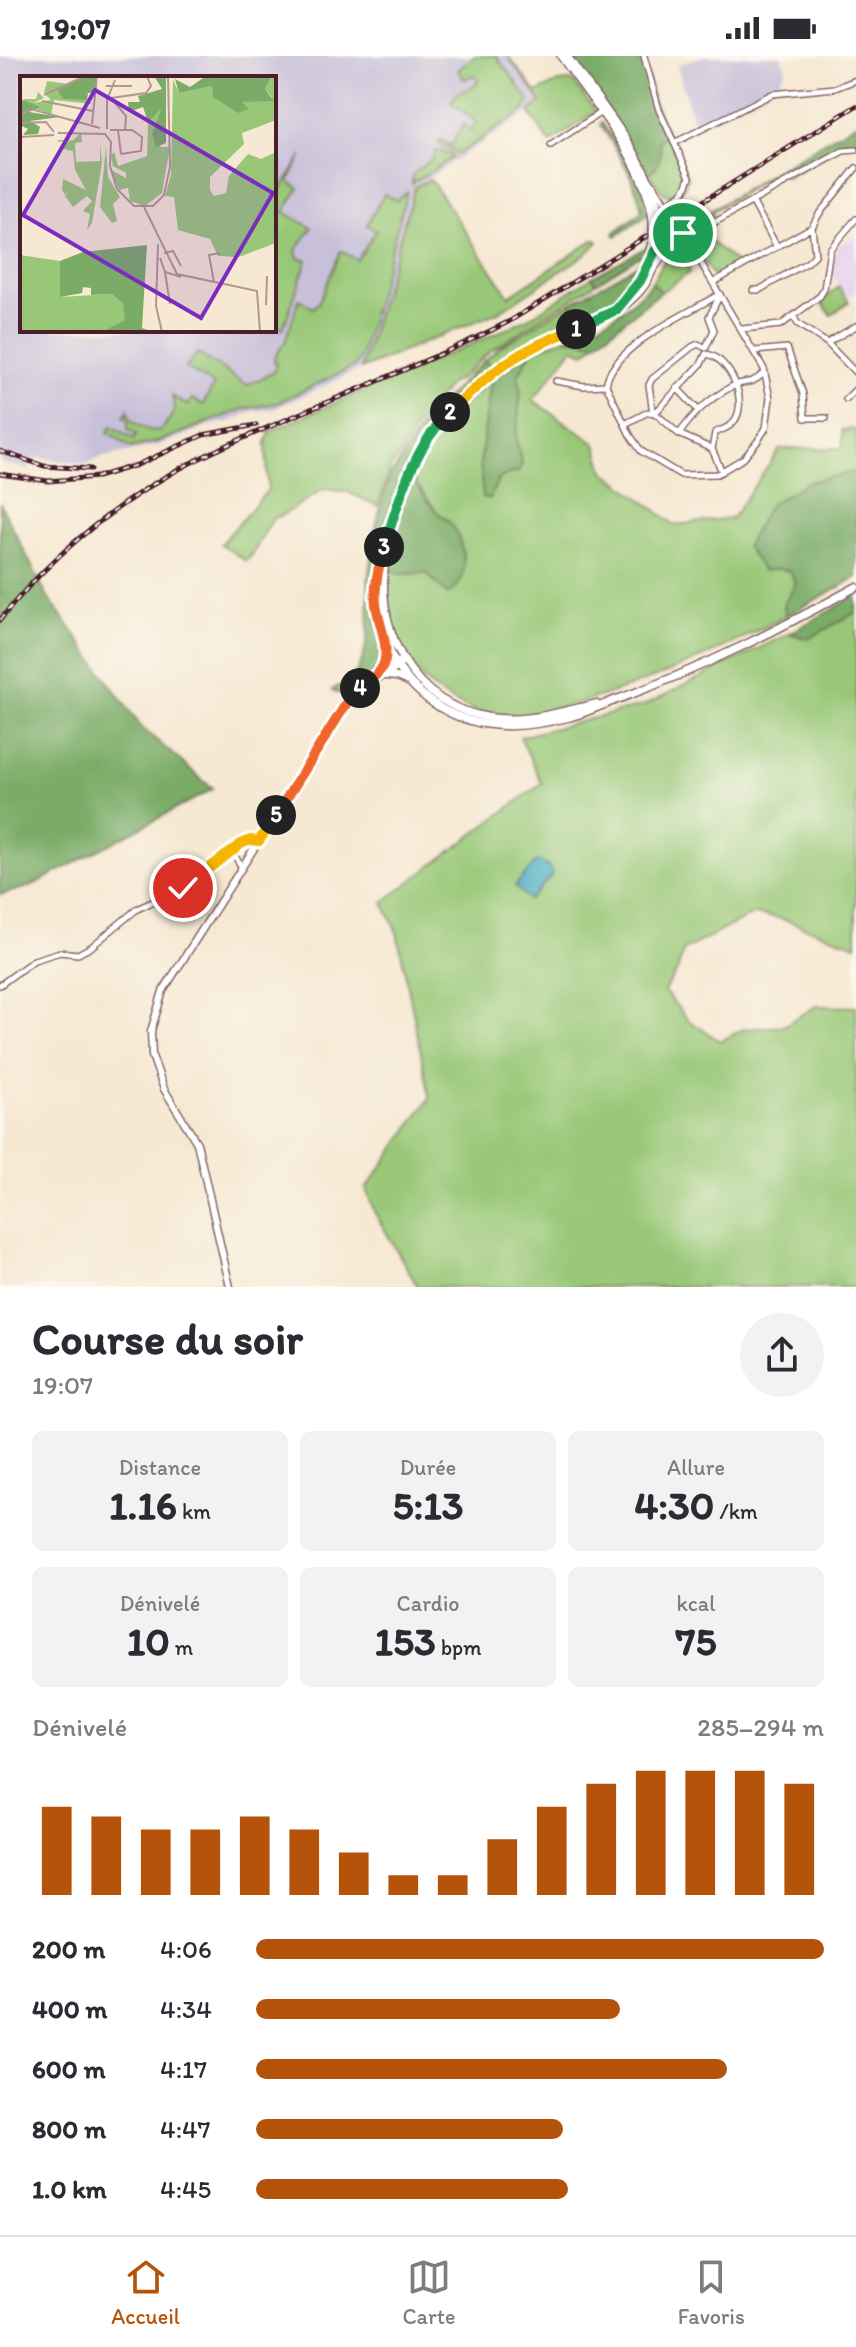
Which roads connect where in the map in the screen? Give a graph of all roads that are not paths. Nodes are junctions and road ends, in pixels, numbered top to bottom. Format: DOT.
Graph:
graph roads {
  1 [pos="561,56"];
  2 [pos="567,56"];
  3 [pos="644,56"];
  4 [pos="856,80"];
  5 [pos="600,113"];
  6 [pos="674,143"];
  7 [pos="551,145"];
  8 [pos="856,150"];
  9 [pos="856,168"];
  10 [pos="648,178"];
  11 [pos="663,197"];
  12 [pos="677,198"];
  13 [pos="752,201"];
  14 [pos="668,208"];
  15 [pos="657,218"];
  16 [pos="856,219"];
  17 [pos="812,227"];
  18 [pos="695,235"];
  19 [pos="683,238"];
  20 [pos="656,241"];
  21 [pos="777,247"];
  22 [pos="681,249"];
  23 [pos="669,250"];
  24 [pos="695,253"];
  25 [pos="815,255"];
  26 [pos="827,260"];
  27 [pos="650,276"];
  28 [pos="714,282"];
  29 [pos="753,290"];
  30 [pos="720,294"];
  31 [pos="616,310"];
  32 [pos="793,316"];
  33 [pos="856,326"];
  34 [pos="742,329"];
  35 [pos="827,343"];
  36 [pos="706,351"];
  37 [pos="755,351"];
  38 [pos="765,372"];
  39 [pos="856,373"];
  40 [pos="556,381"];
  41 [pos="735,384"];
  42 [pos="606,385"];
  43 [pos="677,388"];
  44 [pos="856,389"];
  45 [pos="846,399"];
  46 [pos="697,409"];
  47 [pos="654,413"];
  48 [pos="826,418"];
  49 [pos="625,424"];
  50 [pos="679,434"];
  51 [pos="712,449"];
  52 [pos="722,472"];
  53 [pos="389,533"];
  54 [pos="856,587"];
  55 [pos="384,639"];
  56 [pos="398,663"];
  57 [pos="382,673"];
  58 [pos="413,685"];
  59 [pos="617,699"];
  60 [pos="259,841"];
  61 [pos="228,853"];
  62 [pos="242,867"];
  63 [pos="0,985"];
  64 [pos="230,1287"];
  1 -- 5 [label="main road"];
  2 -- 10 [label="main road"];
  3 -- 6 [label="street"];
  4 -- 6 [label="street"];
  5 -- 7 [label="street"];
  5 -- 15 [label="main road"];
  6 -- 12 [label="street"];
  8 -- 13 [label="street"];
  9 -- 17 [label="street"];
  10 -- 11 [label="street"];
  10 -- 15 [label="main road"];
  11 -- 12 [label="street"];
  11 -- 14 [label="street"];
  12 -- 14 [label="street"];
  13 -- 18 [label="street"];
  13 -- 21 [label="street"];
  14 -- 19 [label="street, bridge"];
  15 -- 20 [label="main road, bridge"];
  16 -- 26 [label="street"];
  17 -- 21 [label="street"];
  17 -- 25 [label="street"];
  18 -- 19 [label="street"];
  18 -- 24 [label="street"];
  19 -- 20 [label="street"];
  19 -- 22 [label="street"];
  20 -- 23 [label="street"];
  20 -- 27 [label="main road"];
  20 -- 31 [label="main road"];
  21 -- 28 [label="street"];
  22 -- 23 [label="street"];
  22 -- 24 [label="street"];
  23 -- 27 [label="street"];
  24 -- 28 [label="street"];
  25 -- 26 [label="street"];
  25 -- 29 [label="street"];
  26 -- 32 [label="street"];
  27 -- 31 [label="main road"];
  28 -- 30 [label="street"];
  30 -- 34 [label="street"];
  30 -- 36 [label="street"];
  30 -- 42 [label="street"];
  31 -- 53 [label="main road"];
  32 -- 34 [label="street"];
  32 -- 35 [label="street"];
  33 -- 35 [label="street"];
  34 -- 37 [label="street"];
  35 -- 39 [label="street"];
  36 -- 41 [label="street"];
  36 -- 43 [label="street"];
  36 -- 47 [label="street"];
  37 -- 38 [label="street"];
  37 -- 48 [label="street"];
  38 -- 41 [label="street"];
  38 -- 52 [label="street"];
  40 -- 42 [label="street"];
  41 -- 46 [label="street"];
  41 -- 51 [label="street"];
  42 -- 49 [label="street"];
  43 -- 46 [label="street"];
  43 -- 47 [label="street"];
  44 -- 45 [label="street"];
  46 -- 50 [label="street"];
  47 -- 49 [label="street"];
  47 -- 50 [label="street"];
  49 -- 52 [label="street"];
  50 -- 51 [label="street"];
  51 -- 52 [label="street"];
  53 -- 55 [label="main road"];
  53 -- 56 [label="main road"];
  54 -- 59 [label="main road"];
  55 -- 56 [label="main road"];
  55 -- 57 [label="street"];
  56 -- 57 [label="street"];
  56 -- 58 [label="main road"];
  56 -- 59 [label="main road"];
  57 -- 58 [label="street"];
  57 -- 60 [label="street"];
  58 -- 59 [label="main road"];
  60 -- 61 [label="street"];
  60 -- 62 [label="street"];
  61 -- 62 [label="street"];
  61 -- 63 [label="street"];
  62 -- 64 [label="street"];
}
